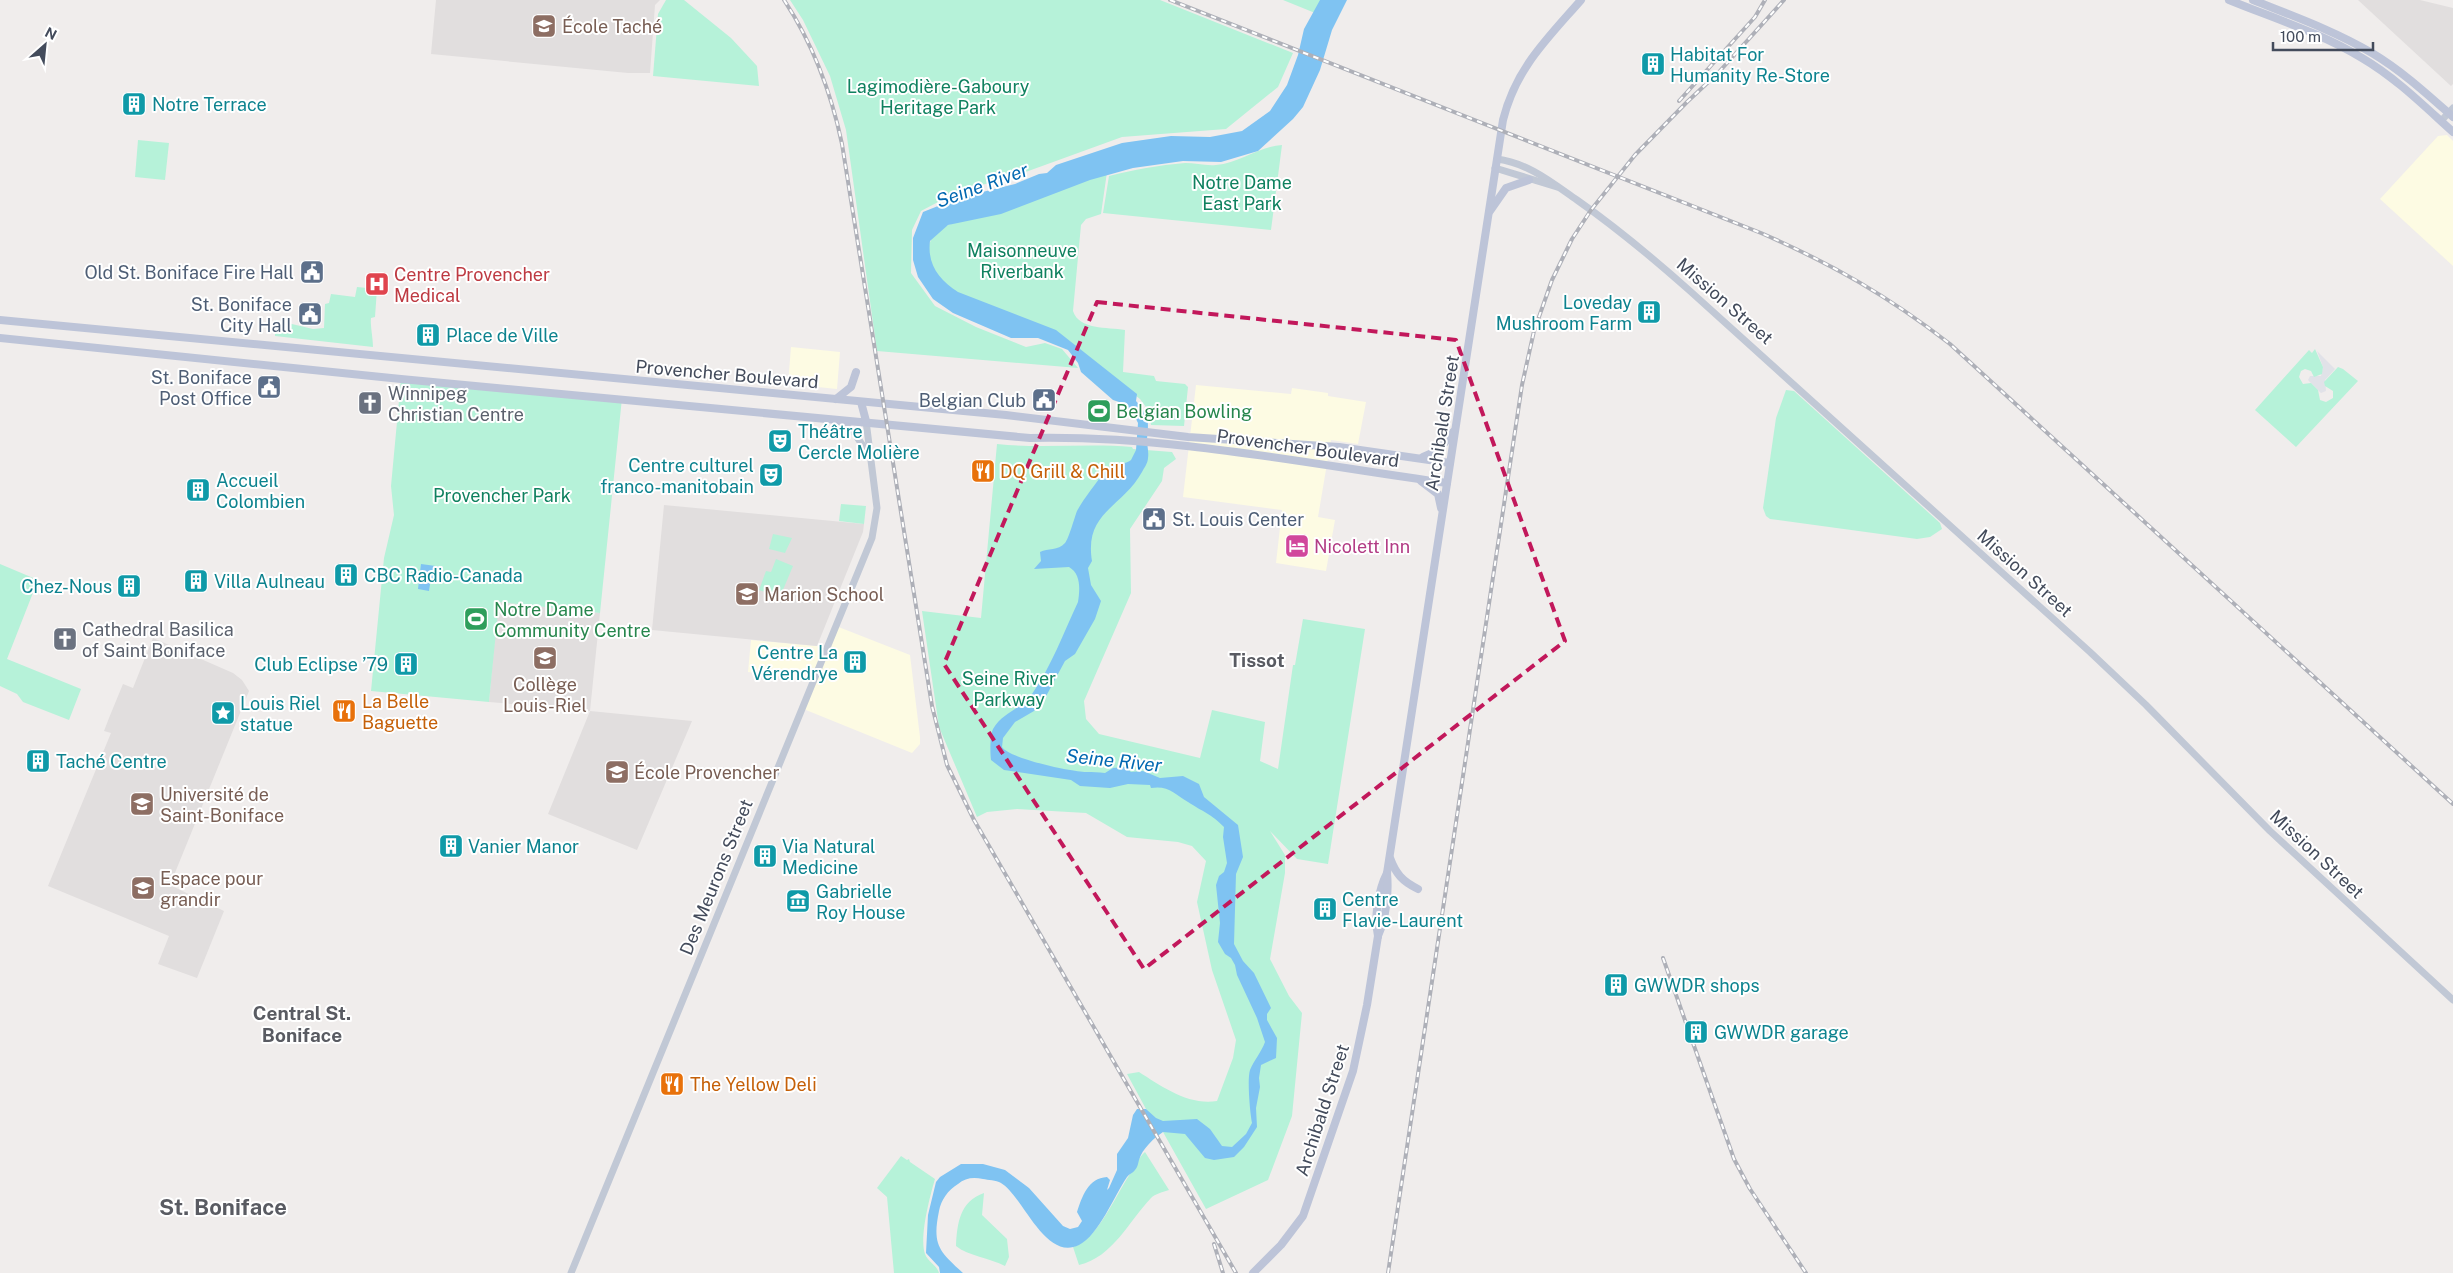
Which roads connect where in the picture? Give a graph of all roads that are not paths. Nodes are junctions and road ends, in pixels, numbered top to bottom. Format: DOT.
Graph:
graph roads {
  1 [pos="1581,0"];
  2 [pos="2229,0"];
  3 [pos="2253,0"];
  4 [pos="2451,113"];
  5 [pos="2441,121"];
  6 [pos="2453,132"];
  7 [pos="1496,158"];
  8 [pos="1495,168"];
  9 [pos="1529,180"];
  10 [pos="1559,188"];
  11 [pos="1488,214"];
  12 [pos="0,320"];
  13 [pos="0,338"];
  14 [pos="856,372"];
  15 [pos="835,399"];
  16 [pos="861,402"];
  17 [pos="833,418"];
  18 [pos="866,421"];
  19 [pos="1457,424"];
  20 [pos="1075,425"];
  21 [pos="1115,434"];
  22 [pos="1075,437"];
  23 [pos="1170,440"];
  24 [pos="1419,458"];
  25 [pos="872,460"];
  26 [pos="1450,463"];
  27 [pos="1414,478"];
  28 [pos="1447,483"];
  29 [pos="1443,516"];
  30 [pos="1390,856"];
  31 [pos="1418,889"];
  32 [pos="2453,1000"];
  33 [pos="571,1273"];
  34 [pos="1253,1273"];
  1 -- 7 [label="main road, Archibald Street"];
  2 -- 5 [label="main road"];
  3 -- 4 [label="main road"];
  4 -- 5 [label="street"];
  5 -- 6 [label="main road"];
  7 -- 8 [label="main road, Archibald Street"];
  7 -- 10 [label="street, Mission Street"];
  8 -- 9 [label="street, Mission Street"];
  8 -- 11 [label="main road, Archibald Street"];
  9 -- 10 [label="street, Mission Street"];
  9 -- 11 [label="main road"];
  10 -- 32 [label="street, Mission Street"];
  11 -- 19 [label="main road, Archibald Street"];
  12 -- 15 [label="main road, Provencher Boulevard"];
  13 -- 17 [label="main road, Provencher Boulevard"];
  14 -- 15 [label="main road"];
  15 -- 16 [label="main road, Provencher Boulevard"];
  16 -- 18 [label="main road, Des Meurons Street"];
  16 -- 20 [label="main road, Provencher Boulevard"];
  17 -- 18 [label="main road, Provencher Boulevard"];
  17 -- 25 [label="street"];
  18 -- 22 [label="main road, Provencher Boulevard"];
  18 -- 25 [label="street, Des Meurons Street"];
  19 -- 24 [label="main road"];
  19 -- 26 [label="main road, Archibald Street"];
  20 -- 21 [label="main road, Provencher Boulevard"];
  20 -- 22 [label="main road"];
  21 -- 22 [label="main road, Provencher Boulevard"];
  21 -- 23 [label="main road, Provencher Boulevard"];
  23 -- 24 [label="main road, Provencher Boulevard"];
  23 -- 27 [label="main road, Provencher Boulevard"];
  24 -- 26 [label="main road, Provencher Boulevard"];
  25 -- 33 [label="street, Des Meurons Street"];
  26 -- 28 [label="main road, Archibald Street"];
  27 -- 28 [label="main road, Provencher Boulevard"];
  27 -- 29 [label="main road"];
  28 -- 29 [label="main road, Archibald Street"];
  29 -- 30 [label="main road, Archibald Street"];
  30 -- 31 [label="main road"];
  30 -- 34 [label="main road, Archibald Street"];
}
